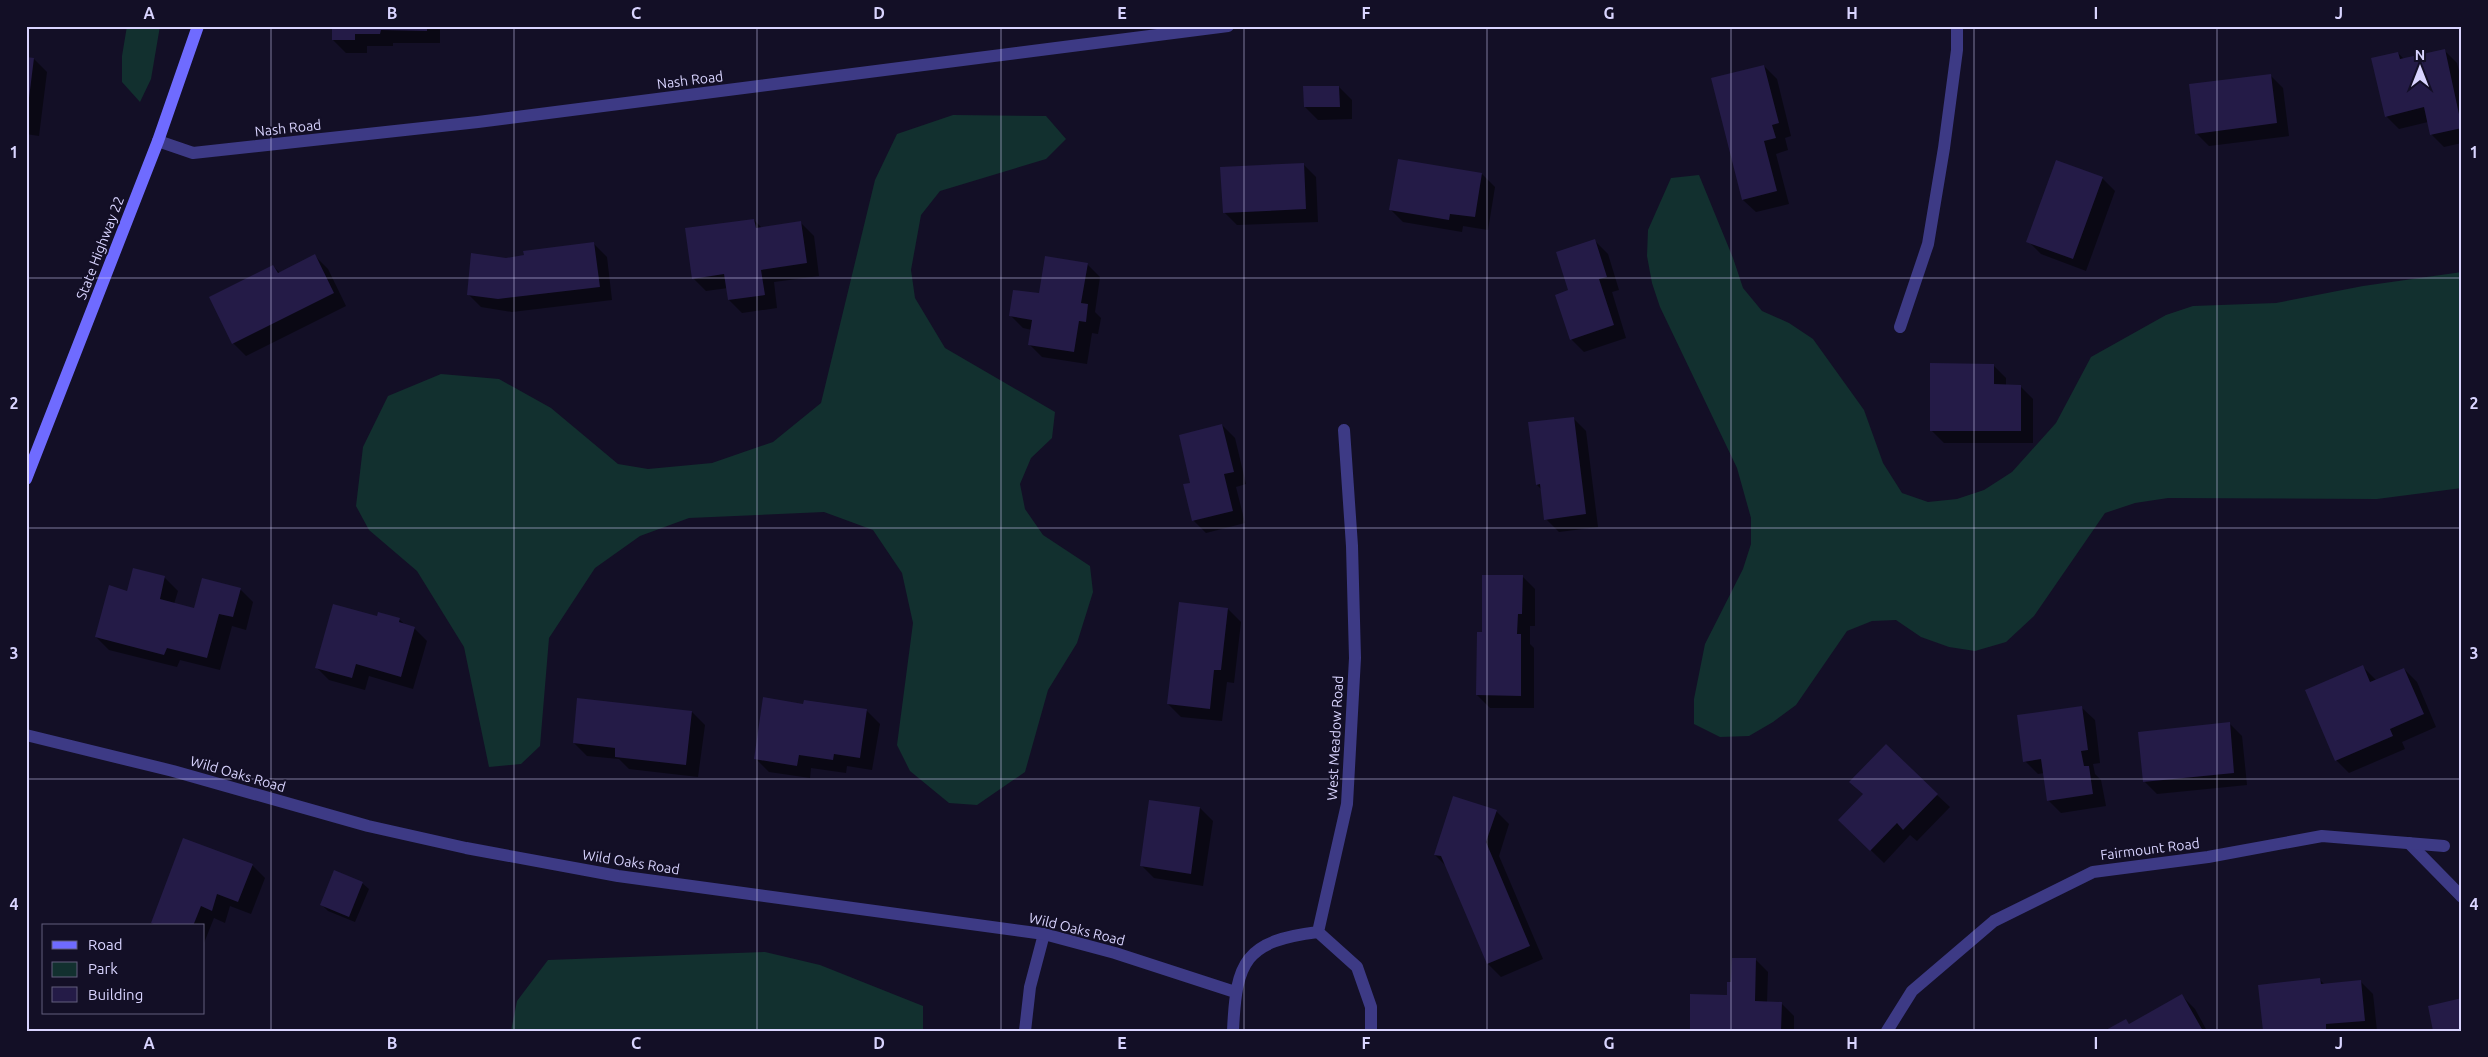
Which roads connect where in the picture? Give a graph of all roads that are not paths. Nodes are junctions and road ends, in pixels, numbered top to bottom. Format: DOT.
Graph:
graph roads {
  1 [pos="198,26"];
  2 [pos="1228,26"];
  3 [pos="1957,26"];
  4 [pos="158,141"];
  5 [pos="1900,327"];
  6 [pos="1344,430"];
  7 [pos="26,479"];
  8 [pos="26,735"];
  9 [pos="2409,843"];
  10 [pos="2444,846"];
  11 [pos="2462,897"];
  12 [pos="1318,932"];
  13 [pos="1044,934"];
  14 [pos="1235,992"];
  15 [pos="1025,1031"];
  16 [pos="1233,1031"];
  17 [pos="1371,1031"];
  18 [pos="1887,1031"];
  1 -- 4 [label="main road, State Highway 22"];
  2 -- 4 [label="street, Nash Road"];
  3 -- 5 [label="street"];
  4 -- 7 [label="main road, State Highway 22"];
  6 -- 12 [label="street, West Meadow Road"];
  8 -- 13 [label="street, Wild Oaks Road"];
  9 -- 10 [label="street, Fairmount Road"];
  9 -- 11 [label="street"];
  9 -- 18 [label="street, Fairmount Road"];
  12 -- 14 [label="street"];
  12 -- 17 [label="street"];
  13 -- 14 [label="street, Wild Oaks Road"];
  13 -- 15 [label="street"];
  14 -- 16 [label="street"];
}
